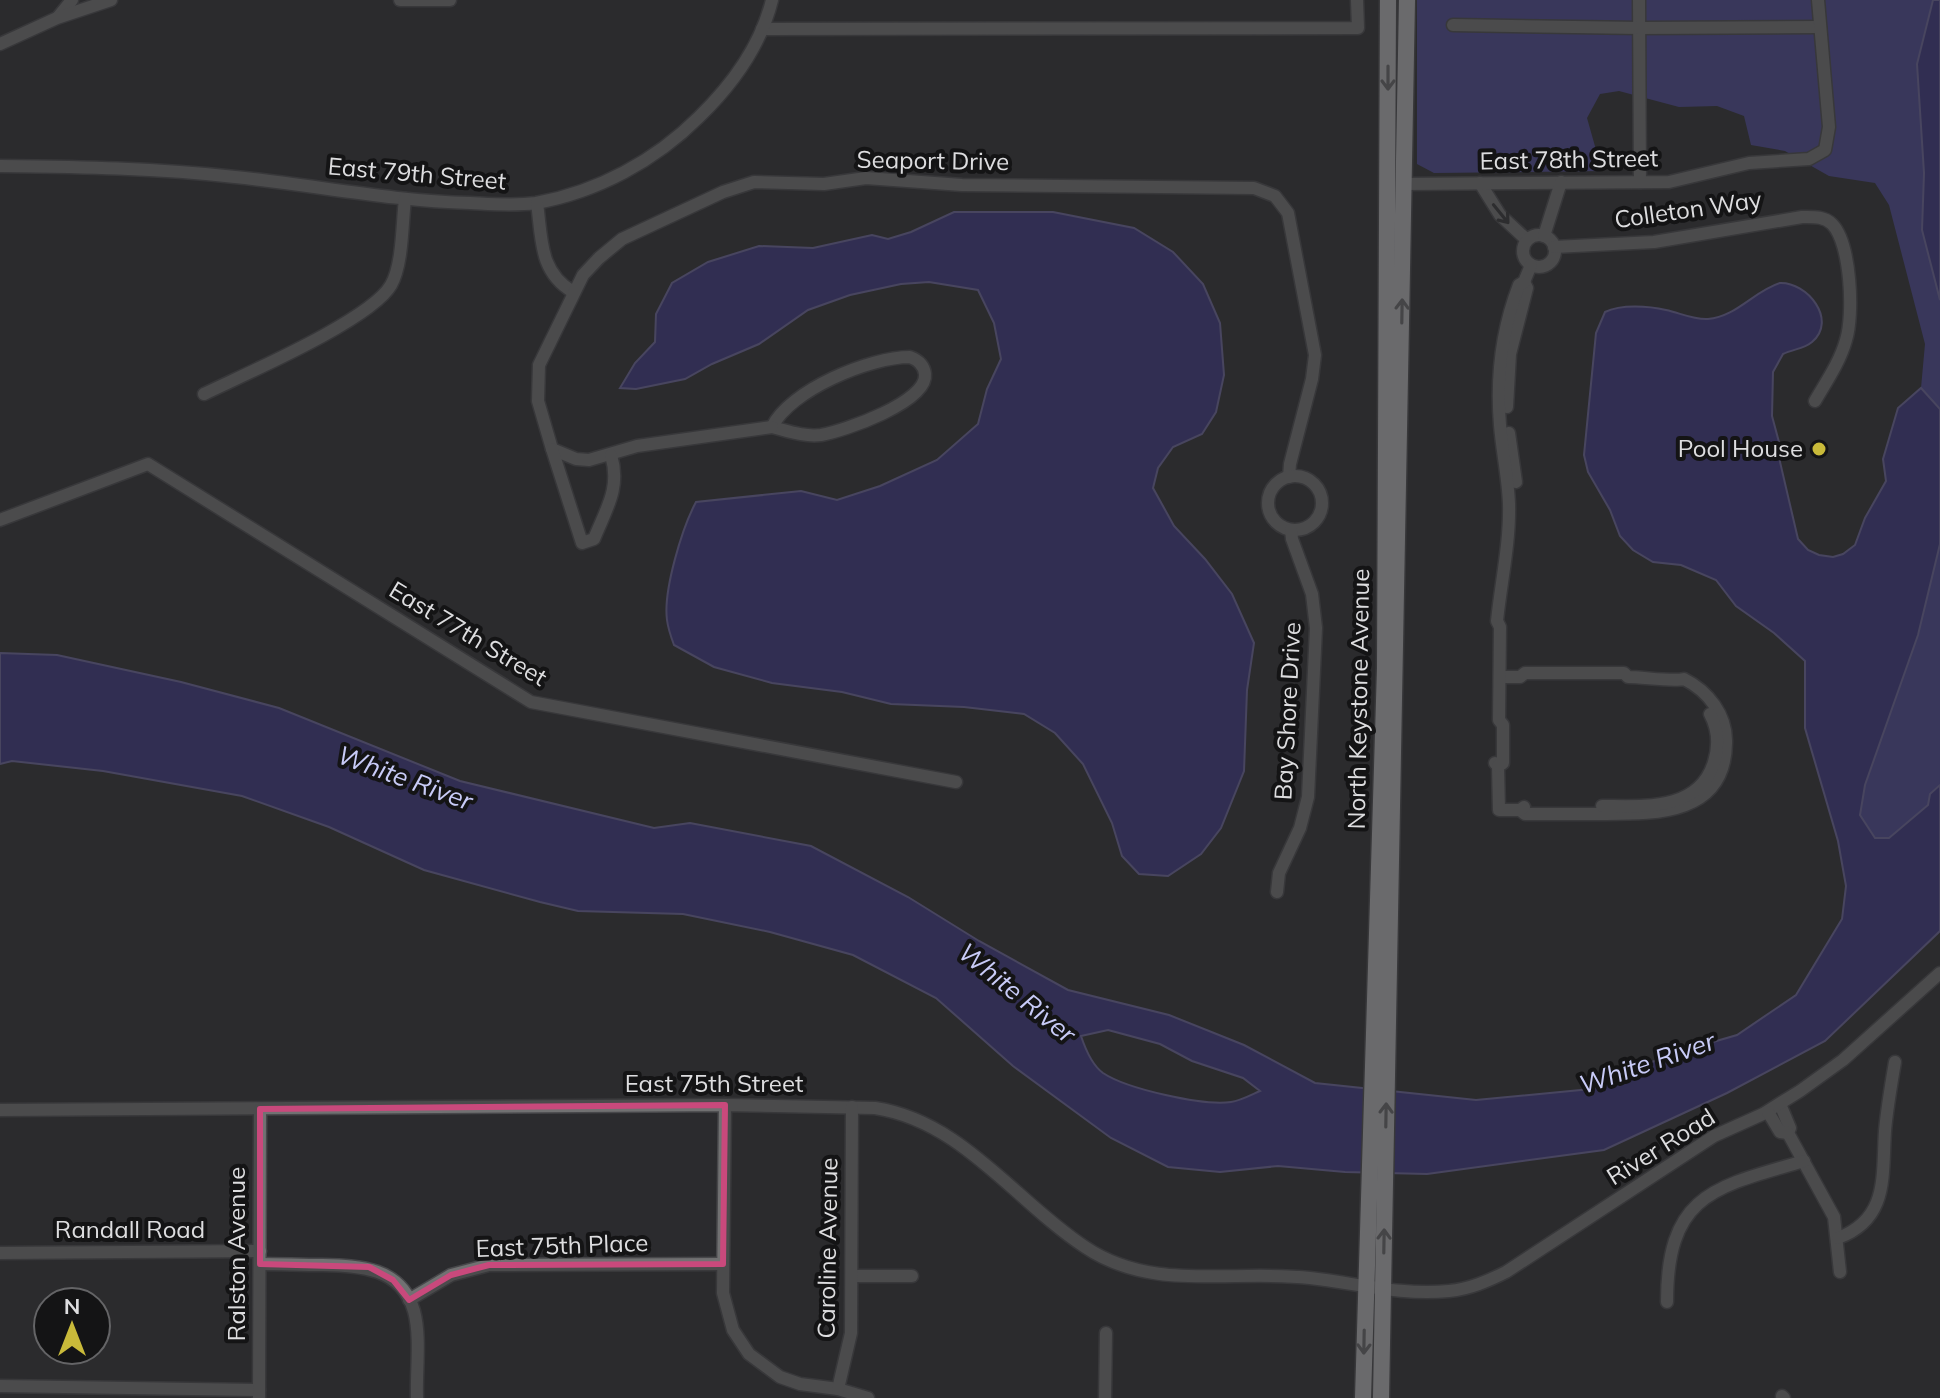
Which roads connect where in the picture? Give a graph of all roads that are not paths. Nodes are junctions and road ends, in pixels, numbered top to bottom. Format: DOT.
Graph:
graph roads {
  1 [pos="72,0"];
  2 [pos="111,0"];
  3 [pos="400,0"];
  4 [pos="450,0"];
  5 [pos="772,0"];
  6 [pos="1357,0"];
  7 [pos="1388,0"];
  8 [pos="1407,0"];
  9 [pos="1639,0"];
  10 [pos="1818,0"];
  11 [pos="57,18"];
  12 [pos="1453,25"];
  13 [pos="1820,27"];
  14 [pos="1640,28"];
  15 [pos="762,29"];
  16 [pos="0,44"];
  17 [pos="0,166"];
  18 [pos="1561,182"];
  19 [pos="1640,182"];
  20 [pos="1480,183"];
  21 [pos="1405,184"];
  22 [pos="405,199"];
  23 [pos="1278,199"];
  24 [pos="537,203"];
  25 [pos="1544,236"];
  26 [pos="1527,240"];
  27 [pos="1554,247"];
  28 [pos="1531,265"];
  29 [pos="573,292"];
  30 [pos="204,394"];
  31 [pos="1815,401"];
  32 [pos="772,427"];
  33 [pos="552,449"];
  34 [pos="611,455"];
  35 [pos="1289,477"];
  36 [pos="0,520"];
  37 [pos="1291,530"];
  38 [pos="1500,677"];
  39 [pos="956,782"];
  40 [pos="1277,892"];
  41 [pos="1383,949"];
  42 [pos="1940,973"];
  43 [pos="1895,1062"];
  44 [pos="1780,1104"];
  45 [pos="725,1105"];
  46 [pos="852,1107"];
  47 [pos="4,1109"];
  48 [pos="260,1109"];
  49 [pos="1768,1112"];
  50 [pos="1788,1133"];
  51 [pos="1804,1161"];
  52 [pos="1838,1238"];
  53 [pos="0,1253"];
  54 [pos="260,1257"];
  55 [pos="723,1264"];
  56 [pos="1840,1272"];
  57 [pos="852,1276"];
  58 [pos="912,1276"];
  59 [pos="1375,1288"];
  60 [pos="409,1300"];
  61 [pos="1667,1302"];
  62 [pos="1106,1333"];
  63 [pos="0,1386"];
  64 [pos="838,1389"];
  65 [pos="259,1394"];
  66 [pos="417,1398"];
  67 [pos="868,1398"];
  68 [pos="1105,1398"];
  69 [pos="1363,1398"];
  70 [pos="1381,1398"];
  1 -- 11 [label="street"];
  2 -- 11 [label="street"];
  3 -- 4 [label="street"];
  5 -- 15 [label="street, East 79th Street"];
  6 -- 15 [label="street"];
  7 -- 41 [label="main road, North Keystone Avenue, one-way"];
  8 -- 21 [label="main road, North Keystone Avenue"];
  9 -- 14 [label="street"];
  10 -- 13 [label="street"];
  11 -- 16 [label="street"];
  12 -- 14 [label="street"];
  13 -- 14 [label="street"];
  13 -- 19 [label="street, East 78th Street"];
  14 -- 19 [label="street"];
  15 -- 24 [label="street, East 79th Street"];
  17 -- 22 [label="street, East 79th Street"];
  18 -- 19 [label="street, East 78th Street"];
  18 -- 20 [label="street, East 78th Street"];
  18 -- 25 [label="street"];
  20 -- 21 [label="street, East 78th Street"];
  20 -- 26 [label="street, one-way"];
  41 -- 21 [label="main road, North Keystone Avenue, one-way"];
  22 -- 24 [label="street, East 79th Street"];
  22 -- 30 [label="street"];
  23 -- 29 [label="street, Seaport Drive"];
  23 -- 35 [label="street, Bay Shore Drive"];
  24 -- 29 [label="street"];
  25 -- 26 [label="street"];
  25 -- 27 [label="street"];
  26 -- 28 [label="street"];
  27 -- 28 [label="street"];
  27 -- 31 [label="street, Colleton Way"];
  28 -- 38 [label="street"];
  29 -- 33 [label="street, Seaport Drive"];
  32 -- 32 [label="street"];
  32 -- 34 [label="street"];
  33 -- 34 [label="street"];
  33 -- 34 [label="street, Seaport Drive"];
  35 -- 37 [label="street, Bay Shore Drive"];
  35 -- 37 [label="street"];
  36 -- 39 [label="street, East 77th Street"];
  37 -- 40 [label="street, Bay Shore Drive"];
  38 -- 38 [label="street"];
  41 -- 59 [label="main road, North Keystone Avenue"];
  42 -- 44 [label="street, River Road"];
  43 -- 52 [label="street"];
  44 -- 49 [label="street, River Road"];
  44 -- 50 [label="street"];
  45 -- 46 [label="street, East 75th Street"];
  45 -- 48 [label="street, East 75th Street"];
  45 -- 55 [label="street"];
  46 -- 57 [label="street, Caroline Avenue"];
  46 -- 59 [label="street, East 75th Street"];
  47 -- 48 [label="street, East 75th Street"];
  48 -- 54 [label="street, Ralston Avenue"];
  49 -- 50 [label="street"];
  49 -- 59 [label="street, River Road"];
  50 -- 51 [label="street"];
  51 -- 52 [label="street"];
  51 -- 61 [label="street"];
  52 -- 56 [label="street"];
  53 -- 54 [label="street, Randall Road"];
  54 -- 60 [label="street, Randall Road"];
  54 -- 65 [label="street, Ralston Avenue"];
  55 -- 60 [label="street, East 75th Place"];
  55 -- 64 [label="street"];
  57 -- 58 [label="street"];
  57 -- 64 [label="street, Caroline Avenue"];
  59 -- 69 [label="main road, North Keystone Avenue, one-way"];
  59 -- 70 [label="main road, North Keystone Avenue"];
  60 -- 66 [label="street"];
  62 -- 68 [label="street"];
  63 -- 65 [label="street"];
  64 -- 67 [label="street"];
}
